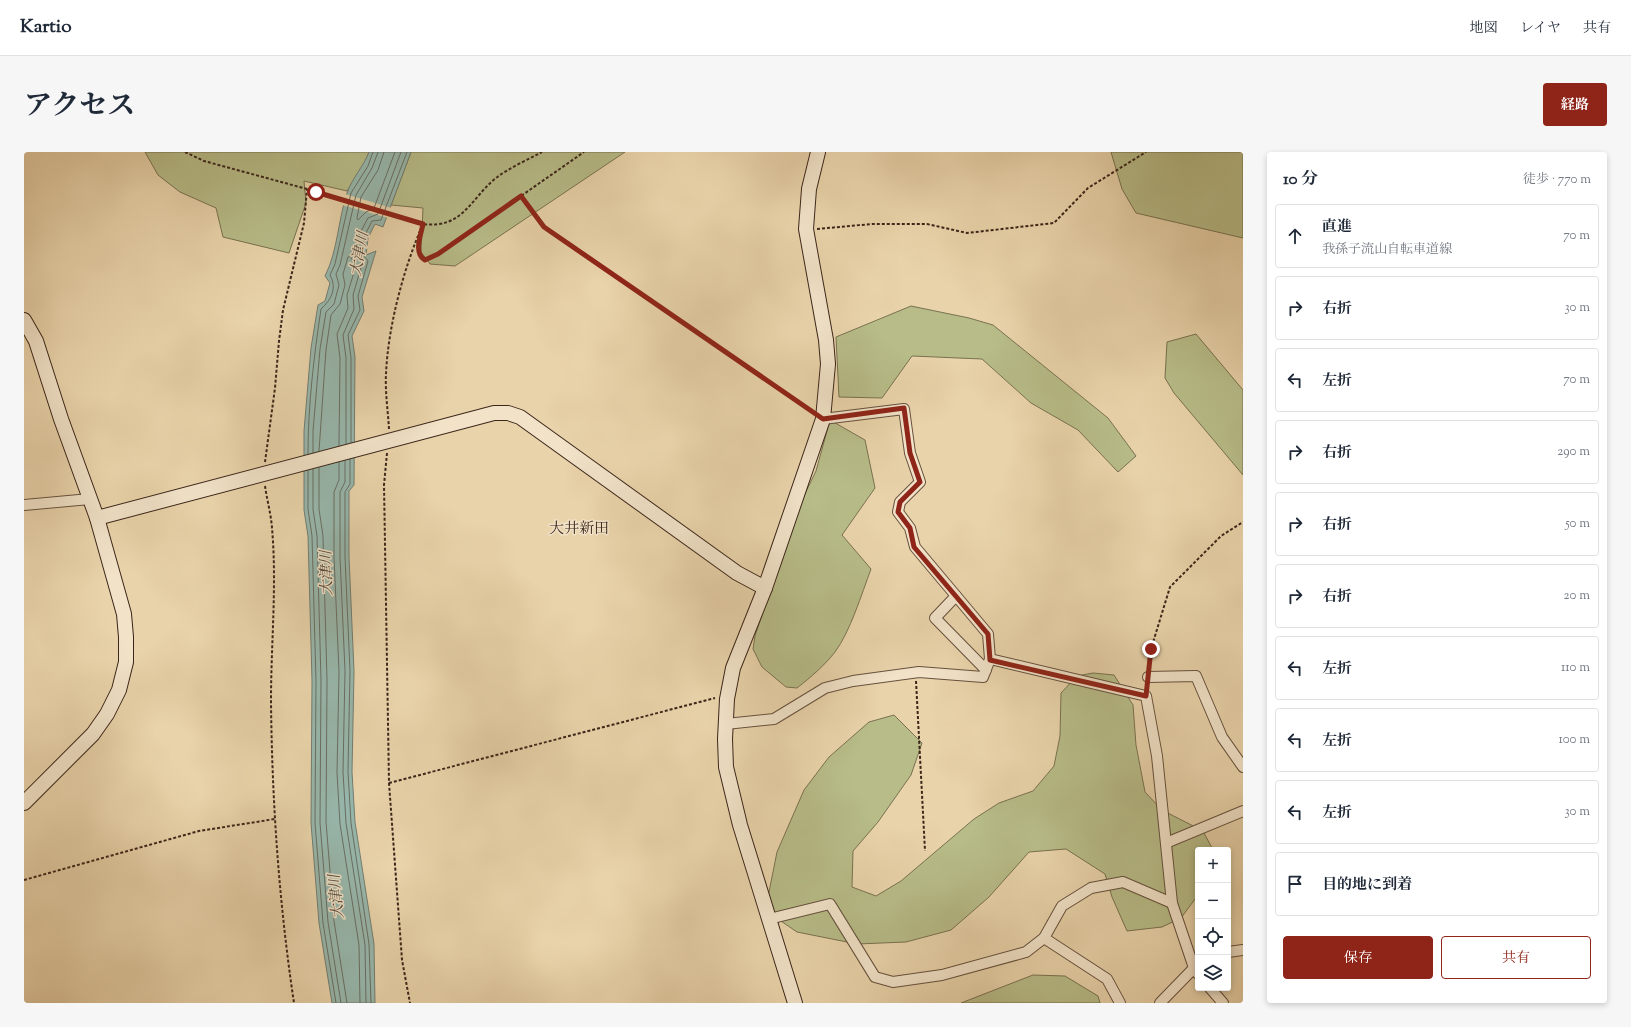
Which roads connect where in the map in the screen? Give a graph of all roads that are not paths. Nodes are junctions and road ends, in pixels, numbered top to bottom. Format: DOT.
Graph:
graph roads {
  1 [pos="818,152"];
  2 [pos="24,320"];
  3 [pos="823,419"];
  4 [pos="90,499"];
  5 [pos="24,505"];
  6 [pos="97,518"];
  7 [pos="765,588"];
  8 [pos="956,596"];
  9 [pos="990,660"];
  10 [pos="986,670"];
  11 [pos="1148,677"];
  12 [pos="726,724"];
  13 [pos="1243,767"];
  14 [pos="24,803"];
  15 [pos="1243,811"];
  16 [pos="1166,843"];
  17 [pos="1172,903"];
  18 [pos="769,919"];
  19 [pos="1044,938"];
  20 [pos="1243,950"];
  21 [pos="1231,952"];
  22 [pos="1195,964"];
  23 [pos="1195,971"];
  24 [pos="1213,991"];
  25 [pos="795,1003"];
  26 [pos="1120,1003"];
  27 [pos="1160,1003"];
  28 [pos="1223,1003"];
  1 -- 3 [label="street"];
  2 -- 4 [label="street"];
  3 -- 7 [label="street"];
  3 -- 8 [label="street"];
  4 -- 5 [label="street"];
  4 -- 6 [label="street"];
  6 -- 7 [label="street"];
  6 -- 14 [label="street"];
  7 -- 12 [label="street"];
  8 -- 9 [label="street"];
  8 -- 10 [label="street"];
  9 -- 10 [label="street"];
  9 -- 16 [label="street"];
  10 -- 12 [label="street"];
  11 -- 13 [label="street"];
  12 -- 18 [label="street"];
  15 -- 16 [label="street"];
  16 -- 17 [label="street"];
  17 -- 19 [label="street"];
  17 -- 22 [label="street"];
  18 -- 19 [label="street"];
  18 -- 25 [label="street"];
  19 -- 26 [label="street"];
  20 -- 21 [label="street"];
  23 -- 27 [label="street"];
  24 -- 28 [label="street"];
}
